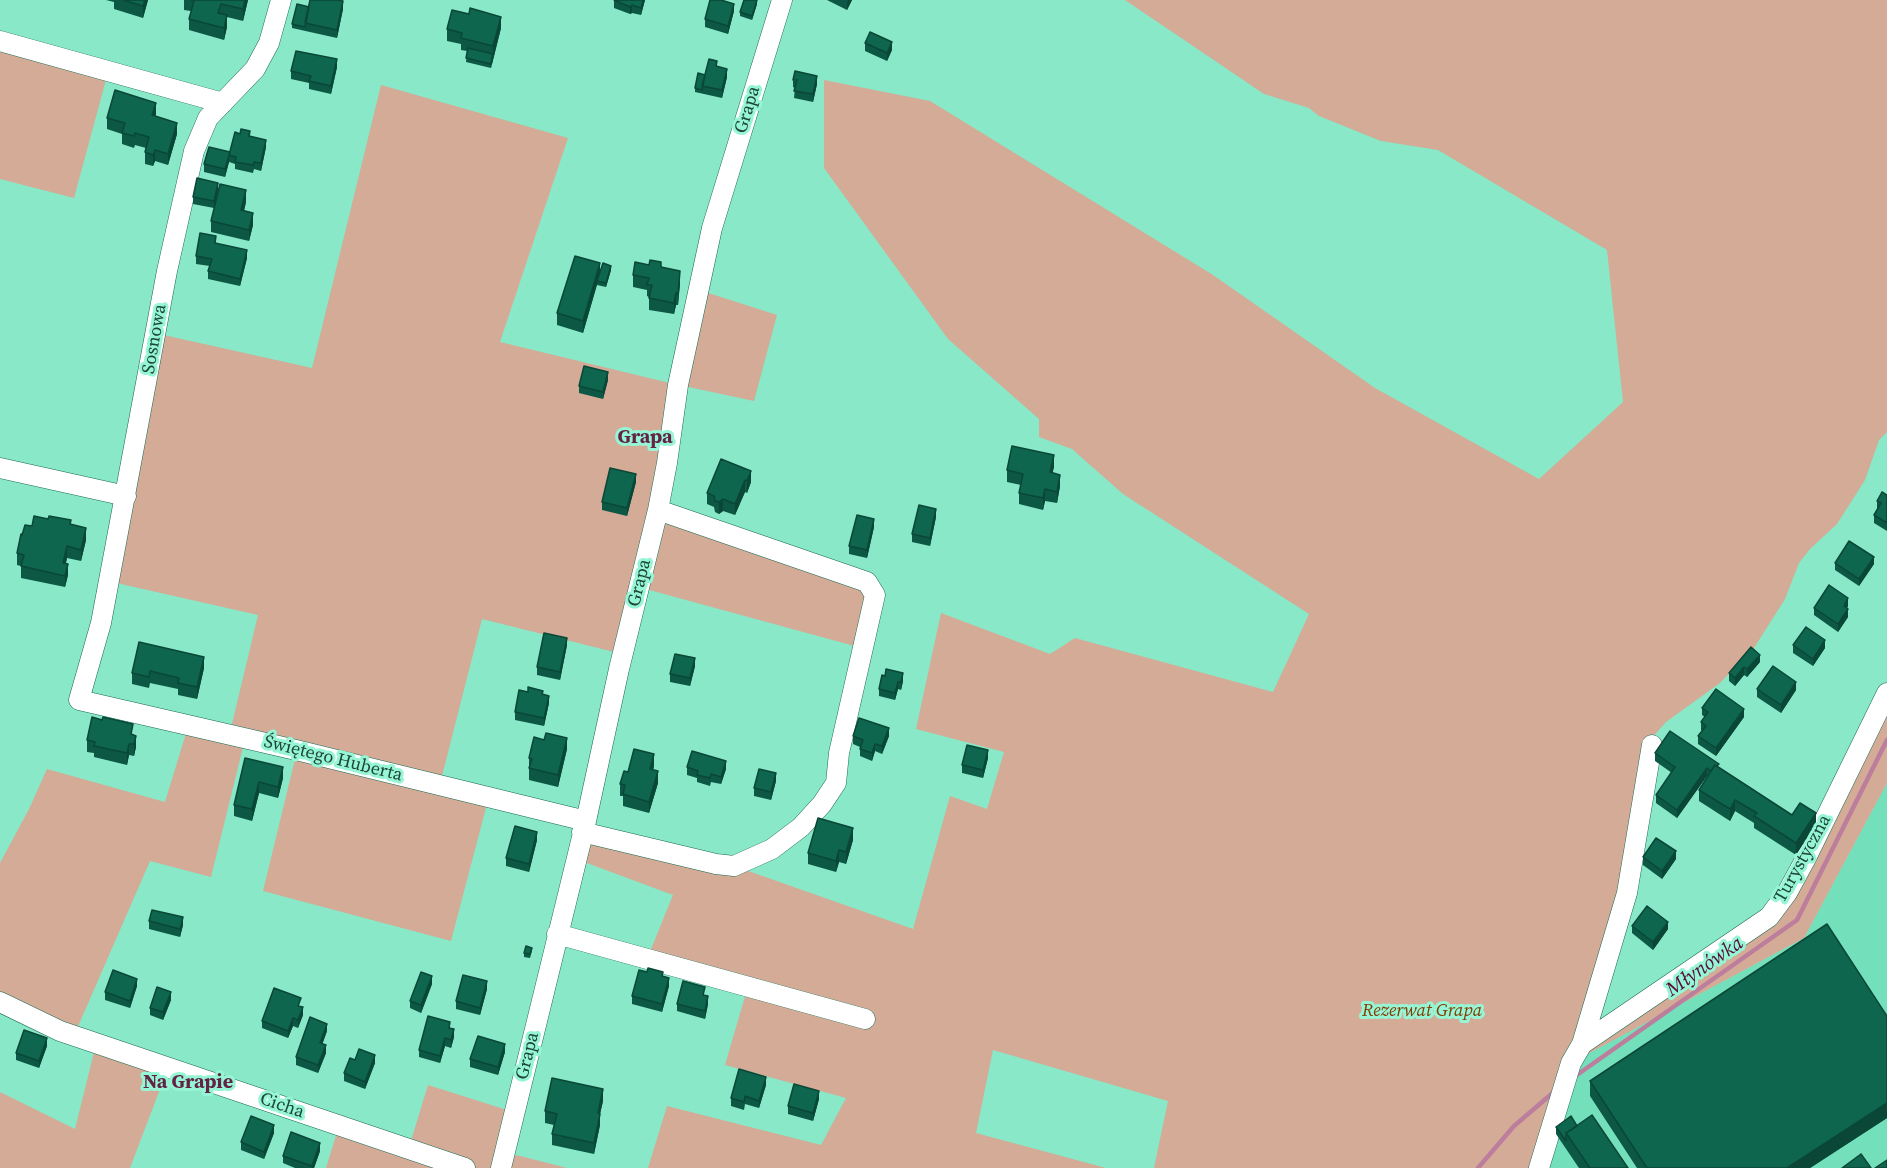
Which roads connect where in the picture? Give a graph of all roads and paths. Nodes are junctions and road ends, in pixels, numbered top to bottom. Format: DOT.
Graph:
graph roads {
  1 [pos="281,0"];
  2 [pos="782,0"];
  3 [pos="0,41"];
  4 [pos="223,103"];
  5 [pos="0,468"];
  6 [pos="126,496"];
  7 [pos="658,510"];
  8 [pos="1887,693"];
  9 [pos="79,700"];
  10 [pos="1652,745"];
  11 [pos="584,826"];
  12 [pos="557,934"];
  13 [pos="0,1002"];
  14 [pos="865,1018"];
  15 [pos="1582,1044"];
  16 [pos="465,1168"];
  17 [pos="501,1168"];
  18 [pos="1539,1168"];
  1 -- 4 [label="street, Sosnowa"];
  2 -- 7 [label="street, Grapa"];
  3 -- 4 [label="street"];
  4 -- 6 [label="street, Sosnowa"];
  5 -- 6 [label="street"];
  6 -- 9 [label="street, Sosnowa"];
  7 -- 11 [label="street, Grapa"];
  7 -- 11 [label="street, Świętego Huberta"];
  8 -- 15 [label="street, Turystyczna"];
  9 -- 11 [label="street, Świętego Huberta"];
  10 -- 15 [label="street, Turystyczna"];
  11 -- 12 [label="street, Grapa"];
  12 -- 14 [label="street"];
  12 -- 17 [label="street, Grapa"];
  13 -- 16 [label="street, Cicha"];
  15 -- 18 [label="street, Turystyczna"];
}
